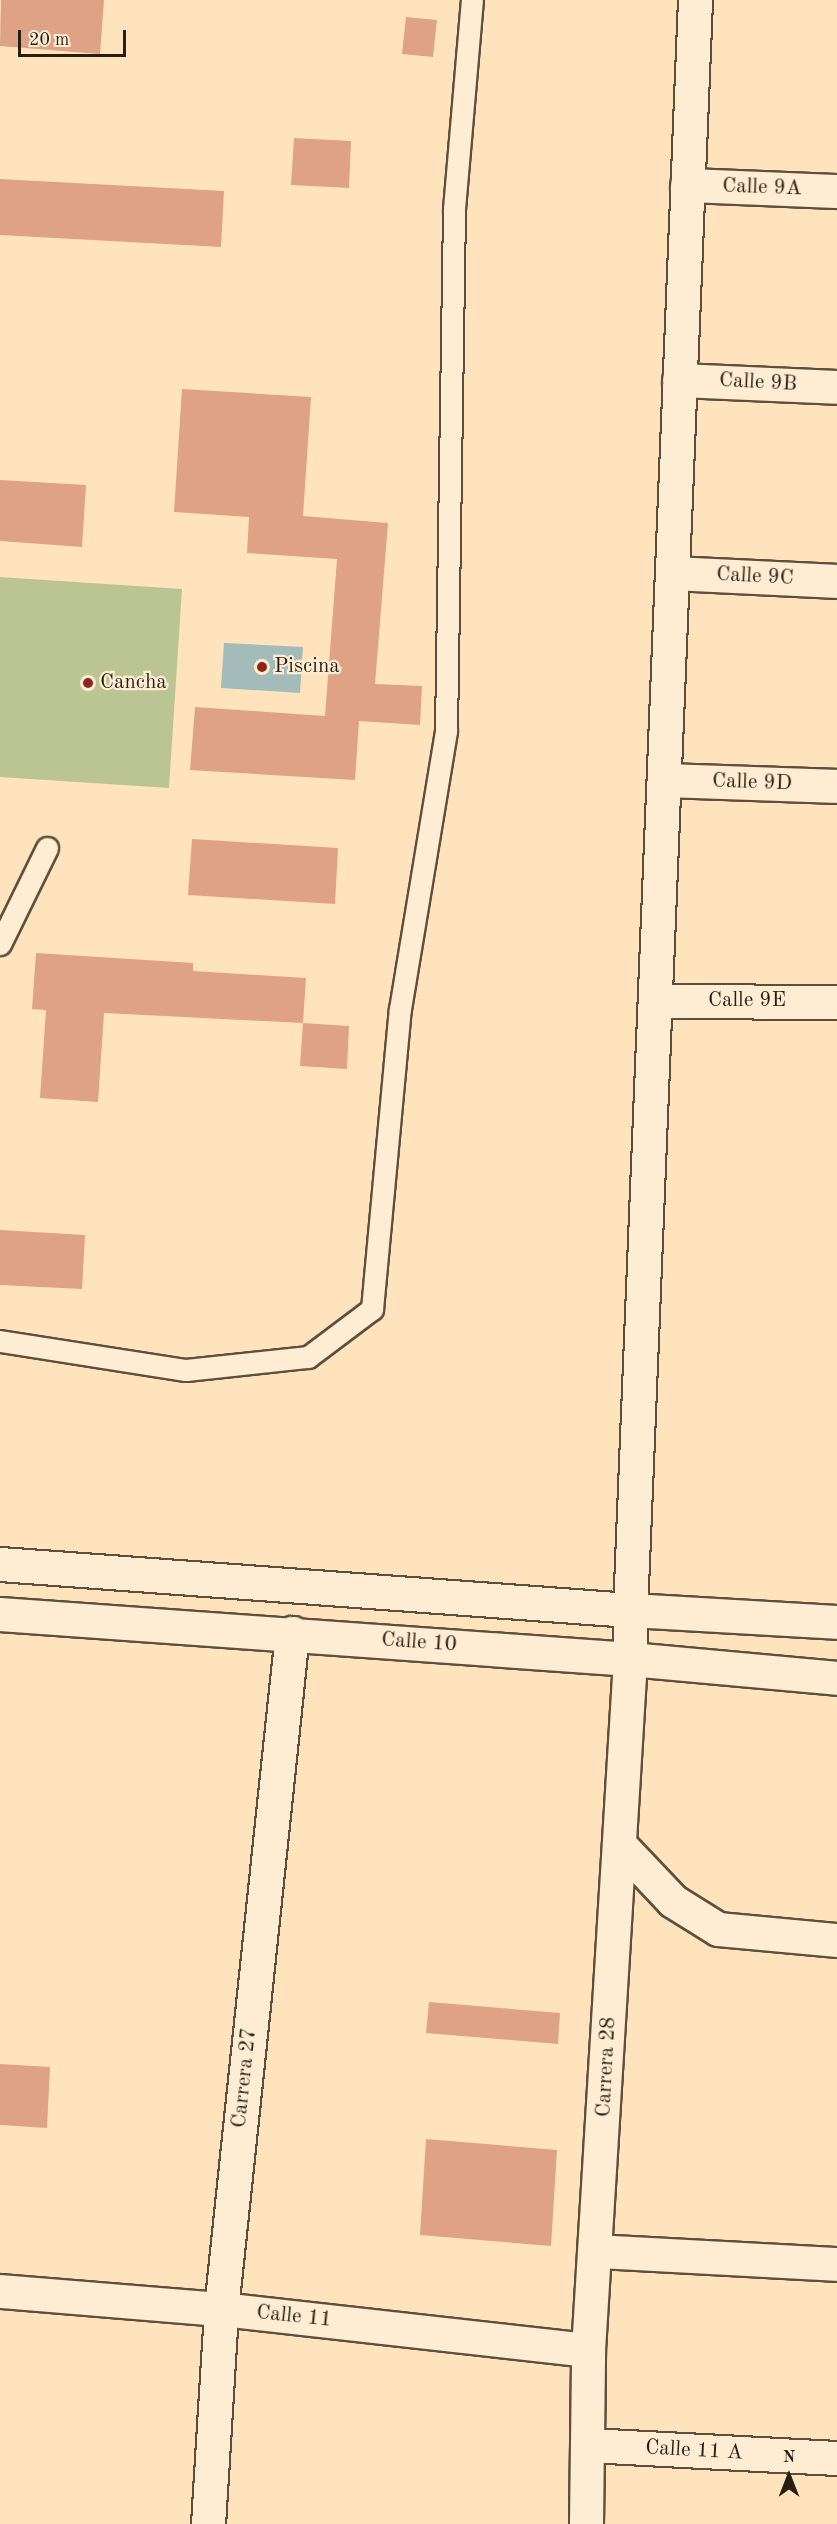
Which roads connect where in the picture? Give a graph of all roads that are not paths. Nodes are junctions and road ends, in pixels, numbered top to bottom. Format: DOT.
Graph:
graph roads {
  1 [pos="472,0"];
  2 [pos="695,0"];
  3 [pos="687,185"];
  4 [pos="837,191"];
  5 [pos="679,380"];
  6 [pos="837,387"];
  7 [pos="673,573"];
  8 [pos="837,581"];
  9 [pos="667,780"];
  10 [pos="837,786"];
  11 [pos="47,848"];
  12 [pos="0,944"];
  13 [pos="656,1001"];
  14 [pos="837,1002"];
  15 [pos="0,1341"];
  16 [pos="0,1564"];
  17 [pos="630,1610"];
  18 [pos="0,1614"];
  19 [pos="837,1622"];
  20 [pos="292,1633"];
  21 [pos="630,1659"];
  22 [pos="837,1678"];
  23 [pos="620,1845"];
  24 [pos="837,1940"];
  25 [pos="597,2251"];
  26 [pos="837,2264"];
  27 [pos="0,2291"];
  28 [pos="221,2309"];
  29 [pos="588,2350"];
  30 [pos="588,2445"];
  31 [pos="837,2458"];
  32 [pos="208,2524"];
  33 [pos="586,2524"];
  1 -- 15 [label="lane"];
  2 -- 3 [label="street, Carrera 28"];
  3 -- 4 [label="street, Calle 9A"];
  3 -- 5 [label="street, Carrera 28"];
  5 -- 6 [label="street, Calle 9B"];
  5 -- 7 [label="street, Carrera 28"];
  7 -- 8 [label="street, Calle 9C"];
  7 -- 9 [label="street, Carrera 28"];
  9 -- 10 [label="street, Calle 9D"];
  9 -- 13 [label="street, Carrera 28"];
  11 -- 12 [label="lane"];
  13 -- 14 [label="street, Calle 9E"];
  13 -- 17 [label="street, Carrera 28"];
  16 -- 17 [label="street"];
  17 -- 19 [label="street"];
  17 -- 21 [label="street, Carrera 28"];
  18 -- 20 [label="street, Calle 10"];
  20 -- 21 [label="street, Calle 10"];
  20 -- 28 [label="street, Carrera 27"];
  21 -- 22 [label="street, Calle 10"];
  21 -- 23 [label="street, Carrera 28"];
  23 -- 24 [label="street"];
  23 -- 25 [label="street, Carrera 28"];
  25 -- 26 [label="street"];
  25 -- 29 [label="street, Carrera 28"];
  27 -- 28 [label="street, Calle 11"];
  28 -- 29 [label="street, Calle 11"];
  28 -- 32 [label="street, Carrera 27"];
  29 -- 30 [label="street, Carrera 28"];
  30 -- 31 [label="street, Calle 11 A"];
  30 -- 33 [label="street, Carrera 28"];
}
